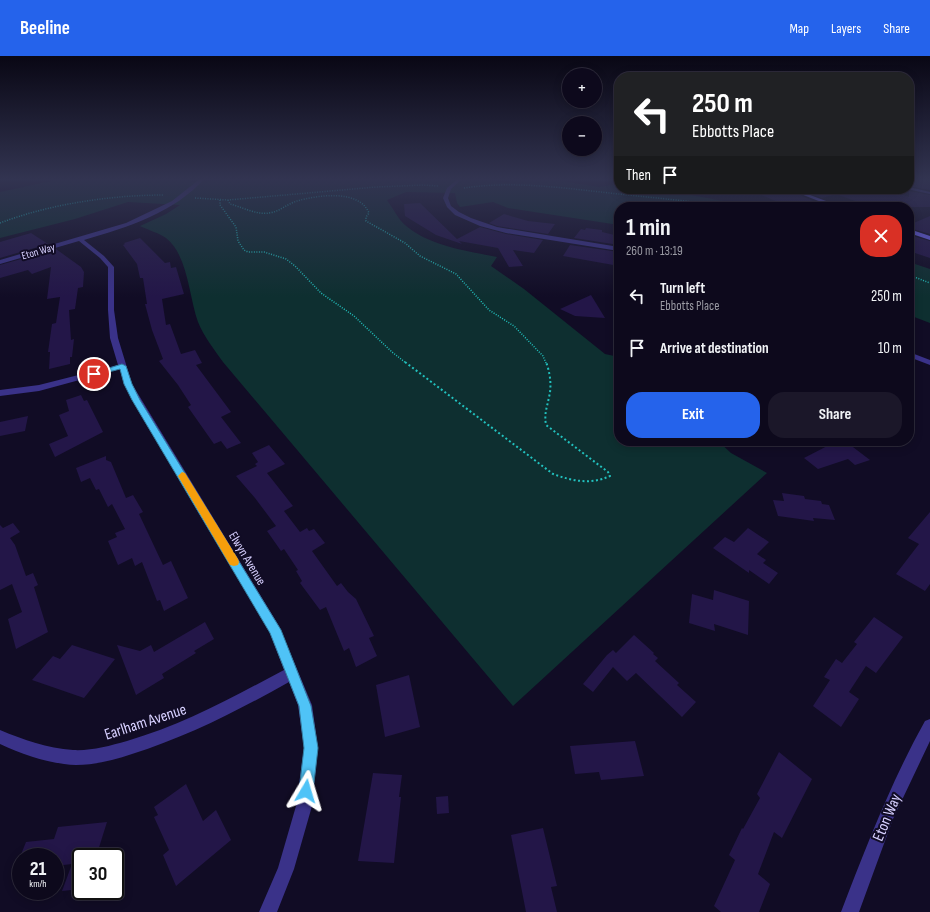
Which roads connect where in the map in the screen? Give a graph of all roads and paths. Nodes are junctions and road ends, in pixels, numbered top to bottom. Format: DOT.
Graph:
graph roads {
  1 [pos="16,218"];
  2 [pos="143,218"];
  3 [pos="229,218"];
  4 [pos="366,218"];
  5 [pos="466,218"];
  6 [pos="0,223"];
  7 [pos="914,233"];
  8 [pos="930,238"];
  9 [pos="80,240"];
  10 [pos="614,248"];
  11 [pos="0,262"];
  12 [pos="914,276"];
  13 [pos="930,283"];
  14 [pos="914,356"];
  15 [pos="930,363"];
  16 [pos="122,366"];
  17 [pos="0,393"];
  18 [pos="293,672"];
  19 [pos="930,726"];
  20 [pos="0,737"];
  21 [pos="268,912"];
  22 [pos="850,912"];
  1 -- 6 [label="path"];
  2 -- 9 [label="street, Eton Way"];
  3 -- 4 [label="path"];
  5 -- 10 [label="street"];
  7 -- 8 [label="street"];
  9 -- 11 [label="street, Eton Way"];
  9 -- 16 [label="street, Elwyn Avenue"];
  12 -- 13 [label="path"];
  14 -- 15 [label="street"];
  16 -- 17 [label="street"];
  16 -- 18 [label="street, Elwyn Avenue"];
  18 -- 20 [label="street, Earlham Avenue"];
  18 -- 21 [label="street, Elwyn Avenue"];
  19 -- 22 [label="street, Eton Way"];
}
